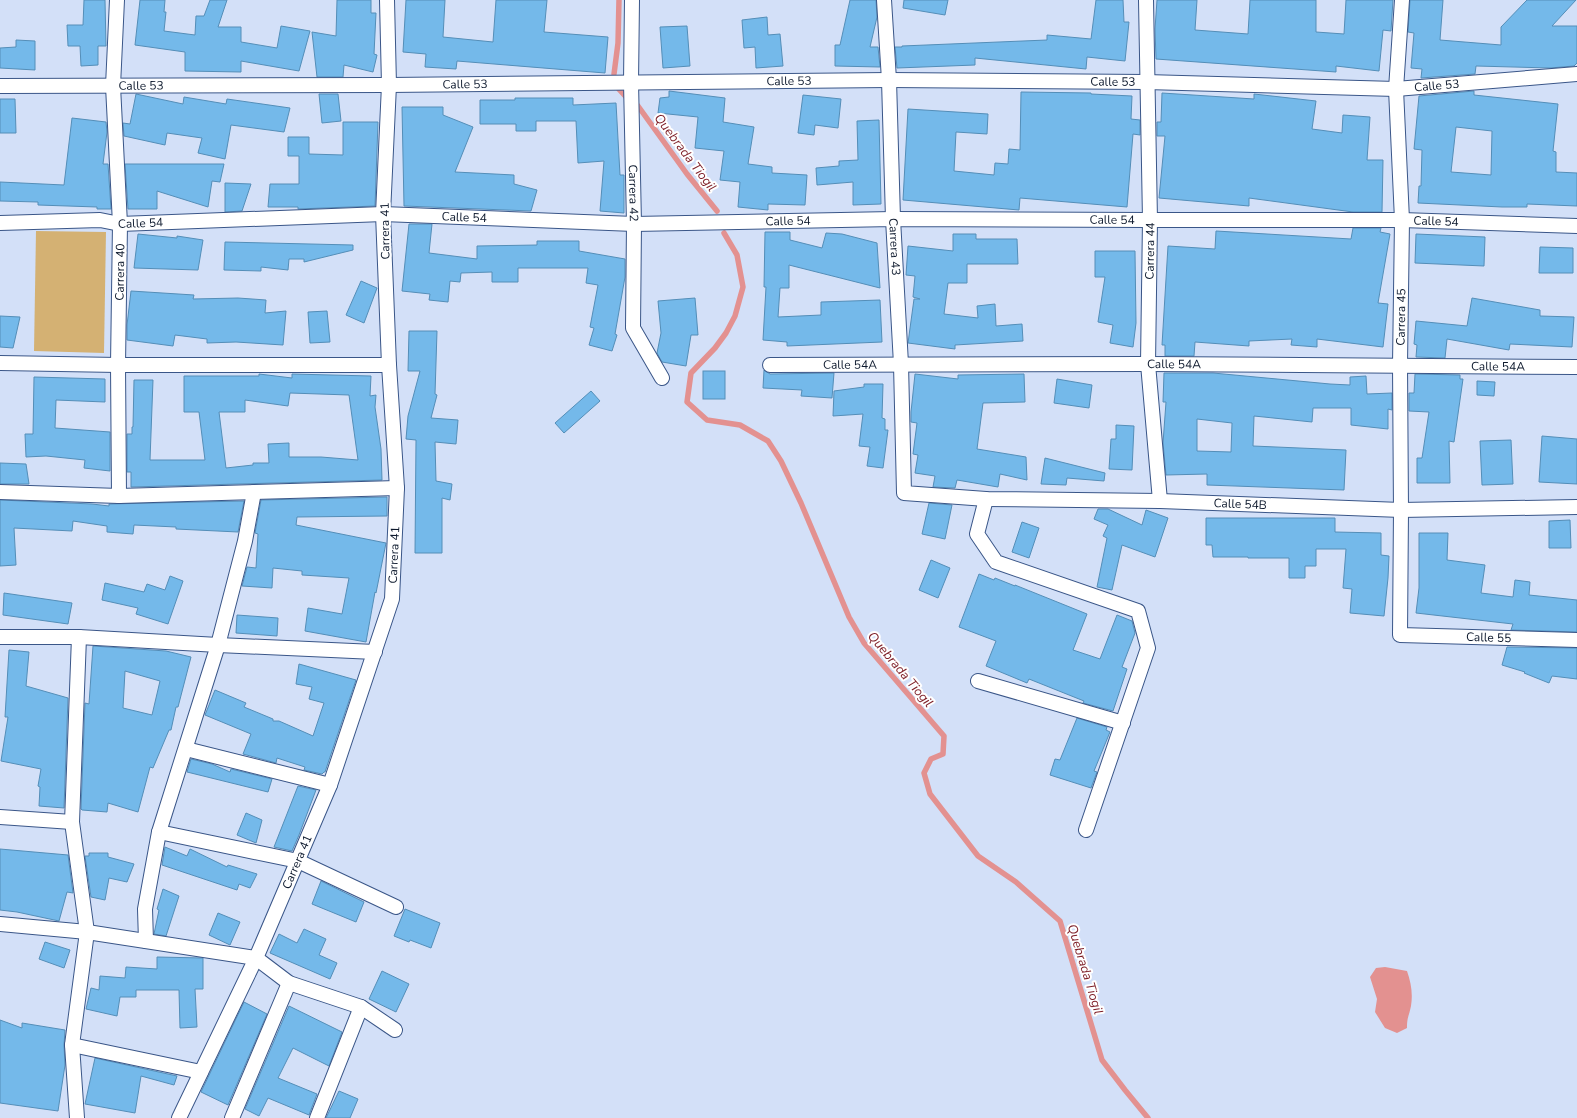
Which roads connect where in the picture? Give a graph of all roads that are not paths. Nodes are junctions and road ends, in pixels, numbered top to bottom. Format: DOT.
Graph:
graph roads {
  1 [pos="117,0"];
  2 [pos="387,0"];
  3 [pos="632,0"];
  4 [pos="884,0"];
  5 [pos="1146,0"];
  6 [pos="1402,0"];
  7 [pos="1577,74"];
  8 [pos="889,80"];
  9 [pos="631,82"];
  10 [pos="1146,82"];
  11 [pos="389,85"];
  12 [pos="0,86"];
  13 [pos="113,86"];
  14 [pos="1396,89"];
  15 [pos="383,214"];
  16 [pos="893,219"];
  17 [pos="1150,220"];
  18 [pos="1402,220"];
  19 [pos="0,223"];
  20 [pos="120,224"];
  21 [pos="634,224"];
  22 [pos="1577,226"];
  23 [pos="0,363"];
  24 [pos="902,364"];
  25 [pos="1148,364"];
  26 [pos="118,365"];
  27 [pos="389,365"];
  28 [pos="770,365"];
  29 [pos="1400,365"];
  30 [pos="1577,367"];
  31 [pos="662,378"];
  32 [pos="397,488"];
  33 [pos="0,492"];
  34 [pos="254,492"];
  35 [pos="904,493"];
  36 [pos="119,496"];
  37 [pos="986,499"];
  38 [pos="1160,501"];
  39 [pos="1577,507"];
  40 [pos="1401,510"];
  41 [pos="1400,635"];
  42 [pos="0,637"];
  43 [pos="80,637"];
  44 [pos="1577,640"];
  45 [pos="218,645"];
  46 [pos="375,652"];
  47 [pos="978,680"];
  48 [pos="1123,723"];
  49 [pos="186,749"];
  50 [pos="330,785"];
  51 [pos="0,817"];
  52 [pos="72,822"];
  53 [pos="1086,830"];
  54 [pos="159,832"];
  55 [pos="298,861"];
  56 [pos="396,907"];
  57 [pos="0,924"];
  58 [pos="87,932"];
  59 [pos="146,941"];
  60 [pos="256,958"];
  61 [pos="289,983"];
  62 [pos="361,1007"];
  63 [pos="395,1030"];
  64 [pos="72,1045"];
  65 [pos="201,1072"];
  66 [pos="77,1118"];
  67 [pos="179,1118"];
  68 [pos="232,1118"];
  69 [pos="317,1118"];
  1 -- 13 [label="street, Carrera 40"];
  2 -- 11 [label="street, Carrera 41"];
  3 -- 9 [label="street, Carrera 42"];
  4 -- 8 [label="street, Carrera 43"];
  5 -- 10 [label="street, Carrera 44"];
  6 -- 14 [label="street, Carrera 45"];
  7 -- 14 [label="street, Calle 53"];
  8 -- 9 [label="street, Calle 53"];
  8 -- 10 [label="street, Calle 53"];
  8 -- 16 [label="street, Carrera 43"];
  9 -- 11 [label="street, Calle 53"];
  9 -- 21 [label="street, Carrera 42"];
  10 -- 14 [label="street, Calle 53"];
  10 -- 17 [label="street, Carrera 44"];
  11 -- 13 [label="street, Calle 53"];
  11 -- 15 [label="street, Carrera 41"];
  12 -- 13 [label="street, Calle 53"];
  13 -- 20 [label="street, Carrera 40"];
  14 -- 18 [label="street, Carrera 45"];
  15 -- 20 [label="street, Calle 54"];
  15 -- 21 [label="street, Calle 54"];
  15 -- 27 [label="street, Carrera 41"];
  16 -- 17 [label="street, Calle 54"];
  16 -- 21 [label="street, Calle 54"];
  16 -- 24 [label="street, Carrera 43"];
  17 -- 18 [label="street, Calle 54"];
  17 -- 25 [label="street, Carrera 44"];
  18 -- 22 [label="street, Calle 54"];
  18 -- 29 [label="street, Carrera 45"];
  19 -- 20 [label="street, Calle 54"];
  20 -- 26 [label="street, Carrera 40"];
  21 -- 31 [label="street, Carrera 42"];
  23 -- 26 [label="street"];
  24 -- 25 [label="street, Calle 54A"];
  24 -- 28 [label="street, Calle 54A"];
  24 -- 35 [label="street, Carrera 43"];
  25 -- 29 [label="street, Calle 54A"];
  25 -- 38 [label="street, Carrera 44"];
  26 -- 27 [label="street"];
  26 -- 36 [label="street, Carrera 40"];
  27 -- 32 [label="street, Carrera 41"];
  29 -- 30 [label="street, Calle 54A"];
  29 -- 40 [label="street, Carrera 45"];
  32 -- 34 [label="street"];
  32 -- 46 [label="street, Carrera 41"];
  33 -- 36 [label="street"];
  34 -- 36 [label="street"];
  34 -- 45 [label="street"];
  35 -- 37 [label="street, Calle 54B"];
  37 -- 38 [label="street, Calle 54B"];
  37 -- 48 [label="street"];
  38 -- 40 [label="street, Calle 54B"];
  39 -- 40 [label="street, Calle 54B"];
  40 -- 41 [label="street, Carrera 45"];
  41 -- 44 [label="street, Calle 55"];
  42 -- 43 [label="street"];
  43 -- 45 [label="street"];
  43 -- 52 [label="street"];
  45 -- 46 [label="street"];
  45 -- 49 [label="street"];
  46 -- 50 [label="street, Carrera 41"];
  47 -- 48 [label="street"];
  48 -- 53 [label="street"];
  49 -- 50 [label="street"];
  49 -- 54 [label="street"];
  50 -- 55 [label="street, Carrera 41"];
  51 -- 52 [label="street"];
  52 -- 58 [label="street"];
  54 -- 55 [label="street"];
  54 -- 59 [label="street"];
  55 -- 56 [label="street"];
  55 -- 60 [label="street, Carrera 41"];
  57 -- 58 [label="street"];
  58 -- 59 [label="street"];
  58 -- 64 [label="street"];
  59 -- 60 [label="street"];
  60 -- 61 [label="street"];
  60 -- 65 [label="street, Carrera 41"];
  61 -- 62 [label="street"];
  61 -- 68 [label="street"];
  62 -- 63 [label="street"];
  62 -- 69 [label="street"];
  64 -- 65 [label="street"];
  64 -- 66 [label="street"];
  65 -- 67 [label="street, Carrera 41"];
}
